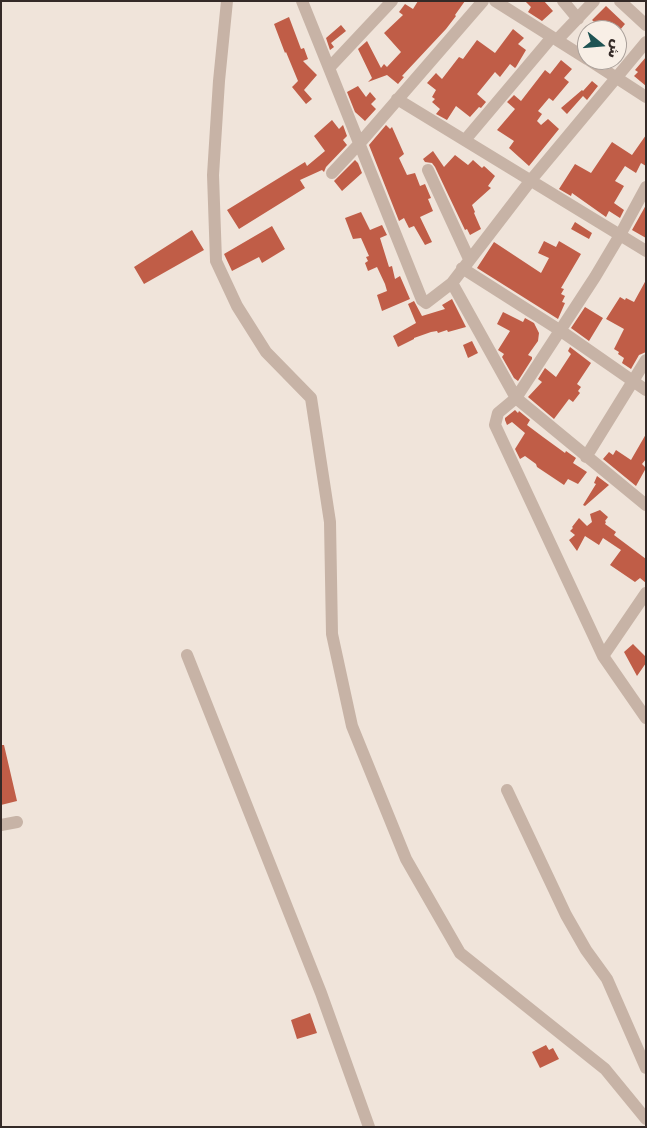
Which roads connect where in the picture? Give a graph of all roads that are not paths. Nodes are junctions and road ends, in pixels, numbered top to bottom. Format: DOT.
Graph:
graph roads {
  1 [pos="227,1"];
  2 [pos="302,1"];
  3 [pos="392,1"];
  4 [pos="484,1"];
  5 [pos="495,1"];
  6 [pos="563,1"];
  7 [pos="594,1"];
  8 [pos="620,1"];
  9 [pos="578,19"];
  10 [pos="646,25"];
  11 [pos="555,38"];
  12 [pos="646,42"];
  13 [pos="577,52"];
  14 [pos="329,68"];
  15 [pos="605,70"];
  16 [pos="616,77"];
  17 [pos="646,97"];
  18 [pos="397,99"];
  19 [pos="465,140"];
  20 [pos="359,144"];
  21 [pos="428,170"];
  22 [pos="332,173"];
  23 [pos="531,180"];
  24 [pos="646,187"];
  25 [pos="620,236"];
  26 [pos="646,251"];
  27 [pos="466,264"];
  28 [pos="452,283"];
  29 [pos="561,331"];
  30 [pos="646,360"];
  31 [pos="633,380"];
  32 [pos="646,390"];
  33 [pos="516,398"];
  34 [pos="586,457"];
  35 [pos="646,505"];
  36 [pos="646,593"];
  37 [pos="187,655"];
  38 [pos="603,656"];
  39 [pos="646,718"];
  40 [pos="507,790"];
  41 [pos="17,822"];
  42 [pos="1,825"];
  43 [pos="646,1068"];
  44 [pos="646,1119"];
  45 [pos="369,1127"];
  1 -- 44 [label="street"];
  2 -- 14 [label="street"];
  3 -- 14 [label="street"];
  4 -- 18 [label="street"];
  5 -- 11 [label="street"];
  6 -- 9 [label="street"];
  7 -- 9 [label="street"];
  8 -- 10 [label="street"];
  9 -- 11 [label="street"];
  11 -- 13 [label="street"];
  11 -- 19 [label="street"];
  12 -- 16 [label="street"];
  14 -- 20 [label="street"];
  15 -- 16 [label="street"];
  16 -- 17 [label="street"];
  16 -- 23 [label="street"];
  18 -- 19 [label="street"];
  18 -- 20 [label="street"];
  19 -- 23 [label="street"];
  20 -- 22 [label="street"];
  20 -- 28 [label="street"];
  21 -- 27 [label="street"];
  23 -- 25 [label="street"];
  23 -- 27 [label="street"];
  24 -- 25 [label="street"];
  25 -- 26 [label="street"];
  25 -- 29 [label="street"];
  27 -- 28 [label="street"];
  27 -- 29 [label="street"];
  28 -- 33 [label="street"];
  29 -- 31 [label="street"];
  29 -- 33 [label="street"];
  30 -- 31 [label="street"];
  31 -- 32 [label="street"];
  31 -- 34 [label="street"];
  33 -- 34 [label="street"];
  33 -- 38 [label="street"];
  34 -- 35 [label="street"];
  36 -- 38 [label="street"];
  37 -- 45 [label="street"];
  38 -- 39 [label="street"];
  40 -- 43 [label="street"];
  41 -- 42 [label="street"];
}
